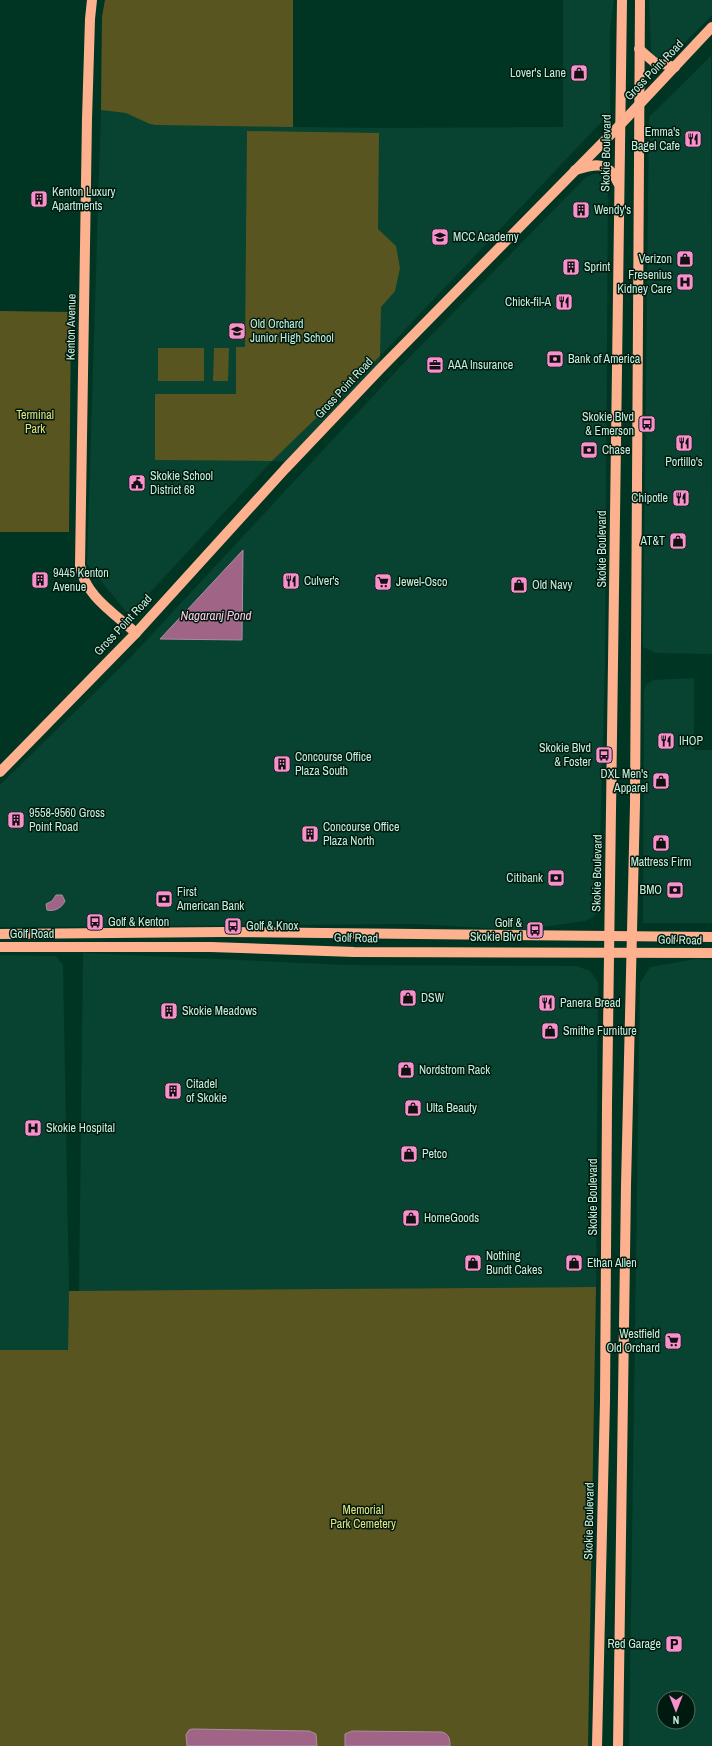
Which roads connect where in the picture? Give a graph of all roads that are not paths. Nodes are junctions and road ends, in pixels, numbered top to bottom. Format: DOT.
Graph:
graph roads {
  1 [pos="92,0"];
  2 [pos="622,0"];
  3 [pos="640,0"];
  4 [pos="712,27"];
  5 [pos="639,49"];
  6 [pos="675,67"];
  7 [pos="639,104"];
  8 [pos="620,125"];
  9 [pos="574,171"];
  10 [pos="619,185"];
  11 [pos="136,632"];
  12 [pos="0,772"];
  13 [pos="0,934"];
  14 [pos="609,935"];
  15 [pos="633,936"];
  16 [pos="712,937"];
  17 [pos="0,947"];
  18 [pos="609,952"];
  19 [pos="633,952"];
  20 [pos="712,953"];
  21 [pos="597,1746"];
  22 [pos="618,1746"];
  1 -- 11 [label="main road, Kenton Avenue"];
  2 -- 8 [label="main road, Skokie Boulevard"];
  3 -- 5 [label="main road"];
  4 -- 6 [label="main road, Gross Point Road"];
  5 -- 6 [label="main road"];
  5 -- 7 [label="main road"];
  6 -- 7 [label="main road, Gross Point Road"];
  7 -- 8 [label="main road, Gross Point Road"];
  7 -- 15 [label="main road"];
  8 -- 9 [label="main road, Gross Point Road"];
  8 -- 10 [label="main road, Skokie Boulevard"];
  9 -- 10 [label="main road"];
  9 -- 11 [label="main road, Gross Point Road"];
  10 -- 14 [label="main road, Skokie Boulevard"];
  11 -- 12 [label="main road, Gross Point Road"];
  13 -- 14 [label="main road, Golf Road"];
  14 -- 15 [label="main road, Golf Road"];
  14 -- 18 [label="main road, Skokie Boulevard"];
  15 -- 16 [label="main road, Golf Road"];
  15 -- 19 [label="main road"];
  17 -- 18 [label="main road, Golf Road"];
  18 -- 19 [label="main road, Golf Road"];
  18 -- 21 [label="main road, Skokie Boulevard"];
  19 -- 20 [label="main road, Golf Road"];
  19 -- 22 [label="main road"];
}
